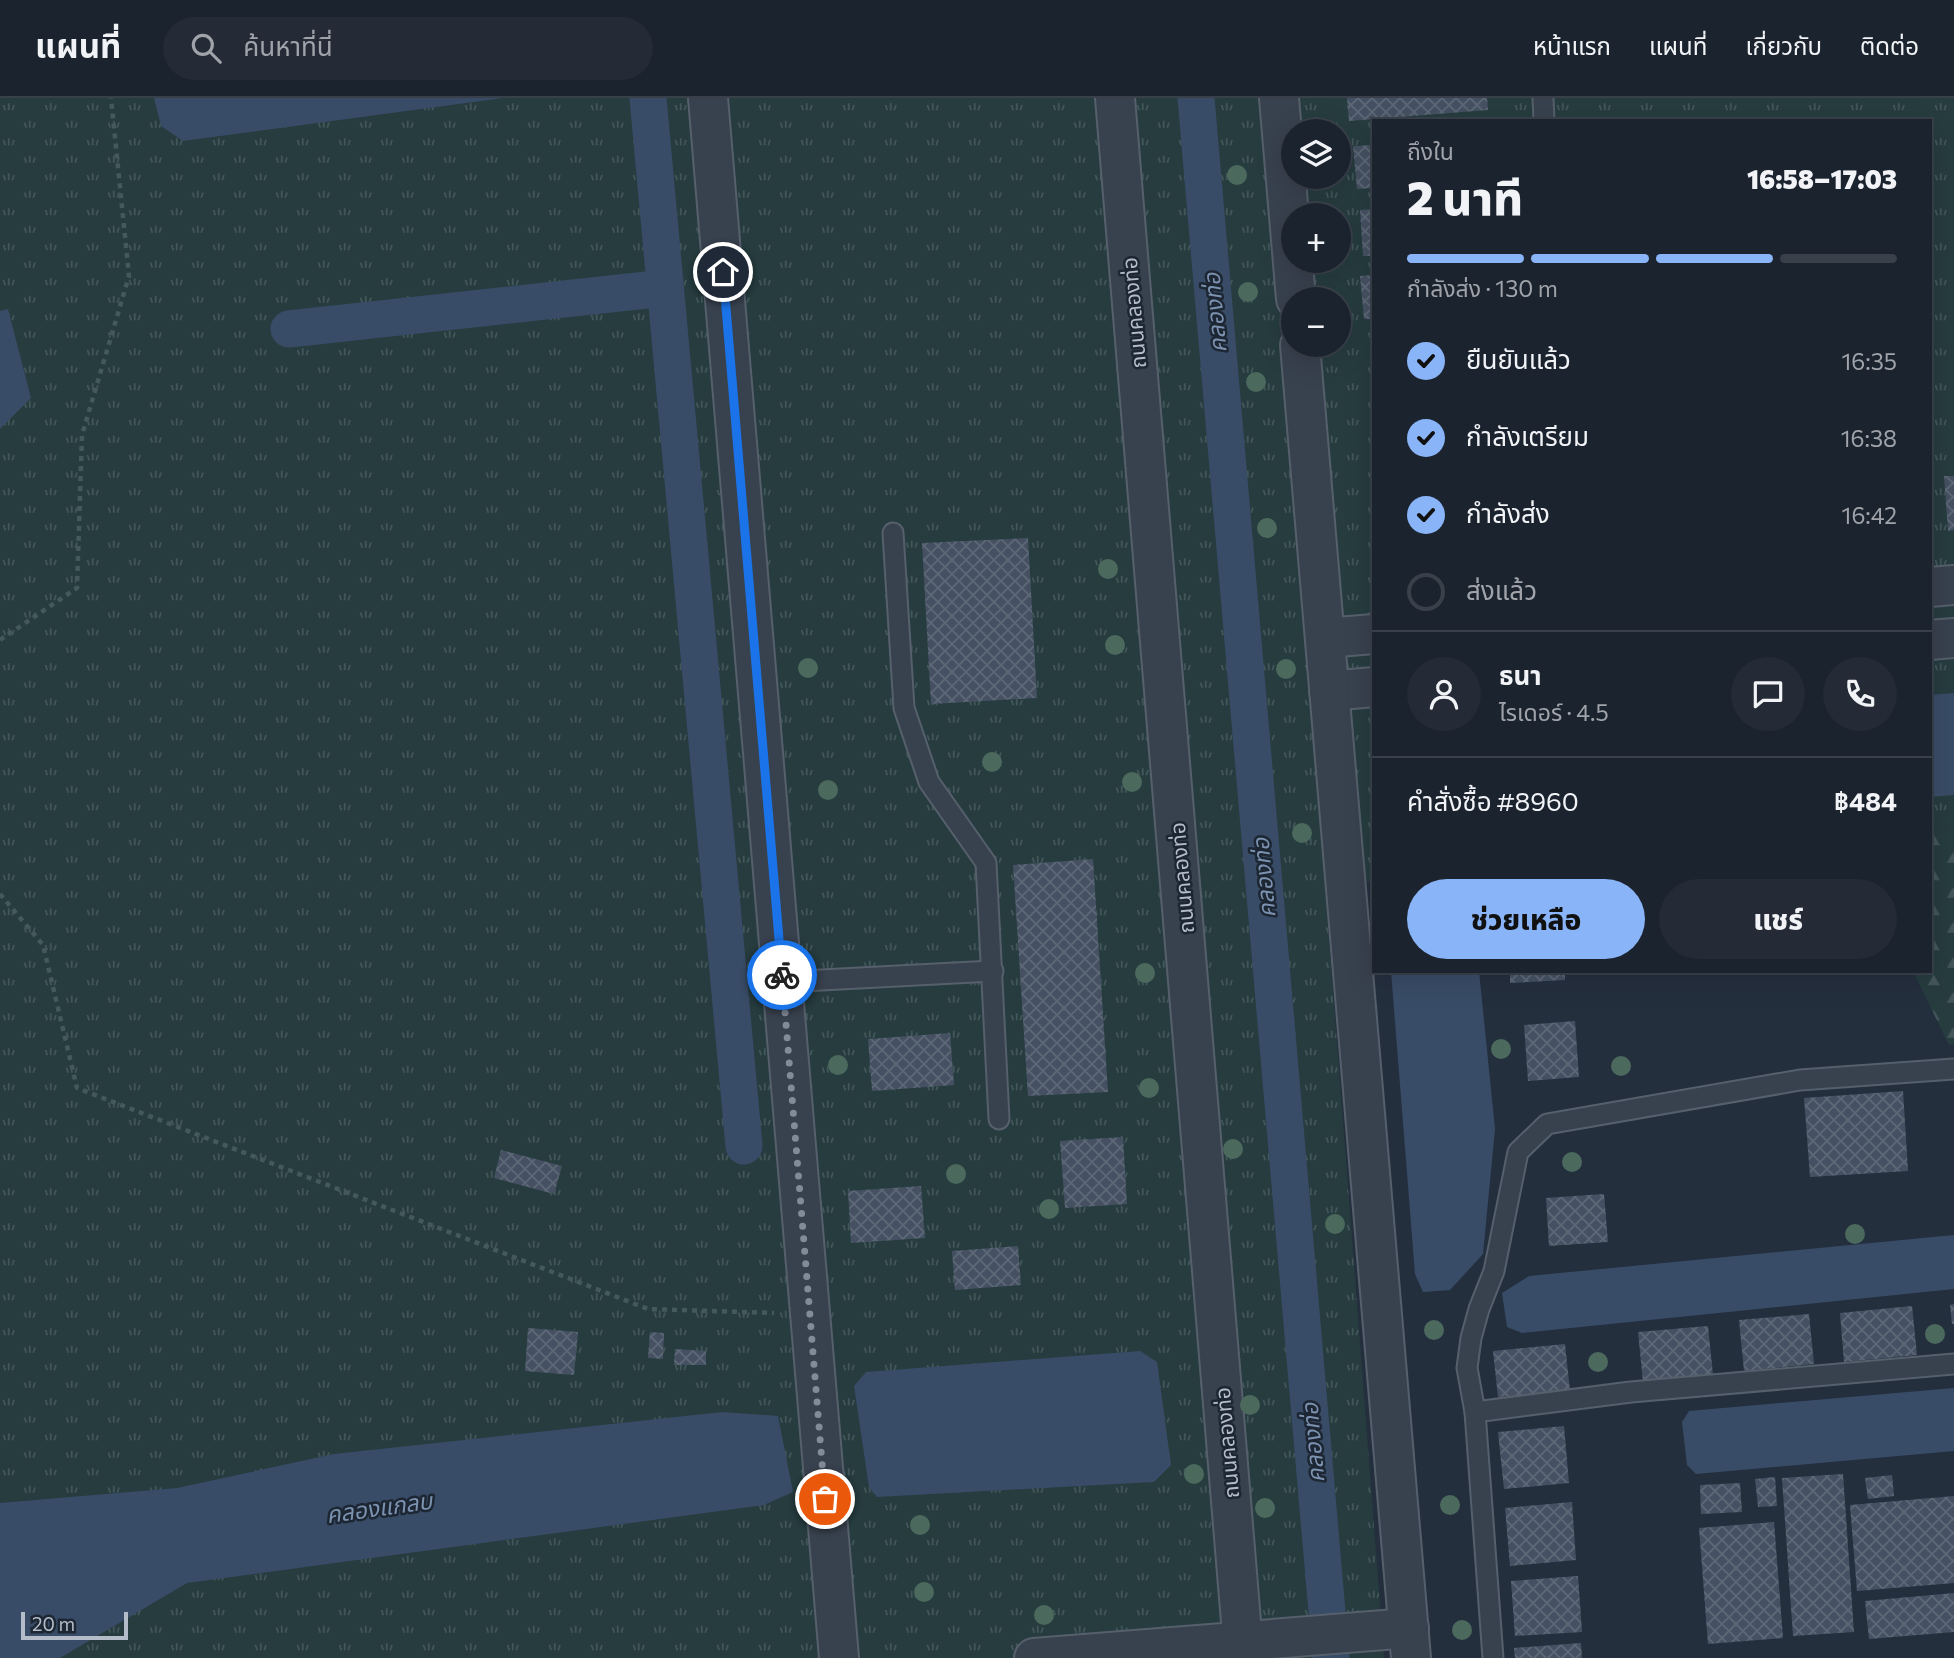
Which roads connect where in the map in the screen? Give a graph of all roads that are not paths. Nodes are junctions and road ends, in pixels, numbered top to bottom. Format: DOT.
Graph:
graph roads {
  1 [pos="708,98"];
  2 [pos="1115,98"];
  3 [pos="1279,98"];
  4 [pos="1543,98"];
  5 [pos="1545,119"];
  6 [pos="1295,287"];
  7 [pos="1301,357"];
  8 [pos="893,533"];
  9 [pos="1954,585"];
  10 [pos="1932,587"];
  11 [pos="1372,634"];
  12 [pos="1325,638"];
  13 [pos="1954,638"];
  14 [pos="1932,640"];
  15 [pos="1372,687"];
  16 [pos="1329,691"];
  17 [pos="993,971"];
  18 [pos="783,982"];
  19 [pos="1954,1069"];
  20 [pos="999,1119"];
  21 [pos="1954,1364"];
  22 [pos="1475,1412"];
  23 [pos="1410,1643"];
  24 [pos="1243,1650"];
  25 [pos="839,1658"];
  26 [pos="1034,1658"];
  27 [pos="1493,1658"];
  1 -- 18 [label="street"];
  2 -- 24 [label="street, ถนนคลองท่อ"];
  3 -- 6 [label="street"];
  4 -- 5 [label="lane"];
  7 -- 12 [label="street"];
  8 -- 17 [label="lane"];
  9 -- 10 [label="street"];
  11 -- 12 [label="street"];
  12 -- 16 [label="street"];
  13 -- 14 [label="street"];
  15 -- 16 [label="street"];
  16 -- 23 [label="street"];
  17 -- 18 [label="lane"];
  17 -- 20 [label="lane"];
  18 -- 25 [label="street"];
  19 -- 22 [label="lane"];
  21 -- 22 [label="lane"];
  22 -- 27 [label="lane"];
  23 -- 24 [label="street"];
  24 -- 26 [label="street"];
}
